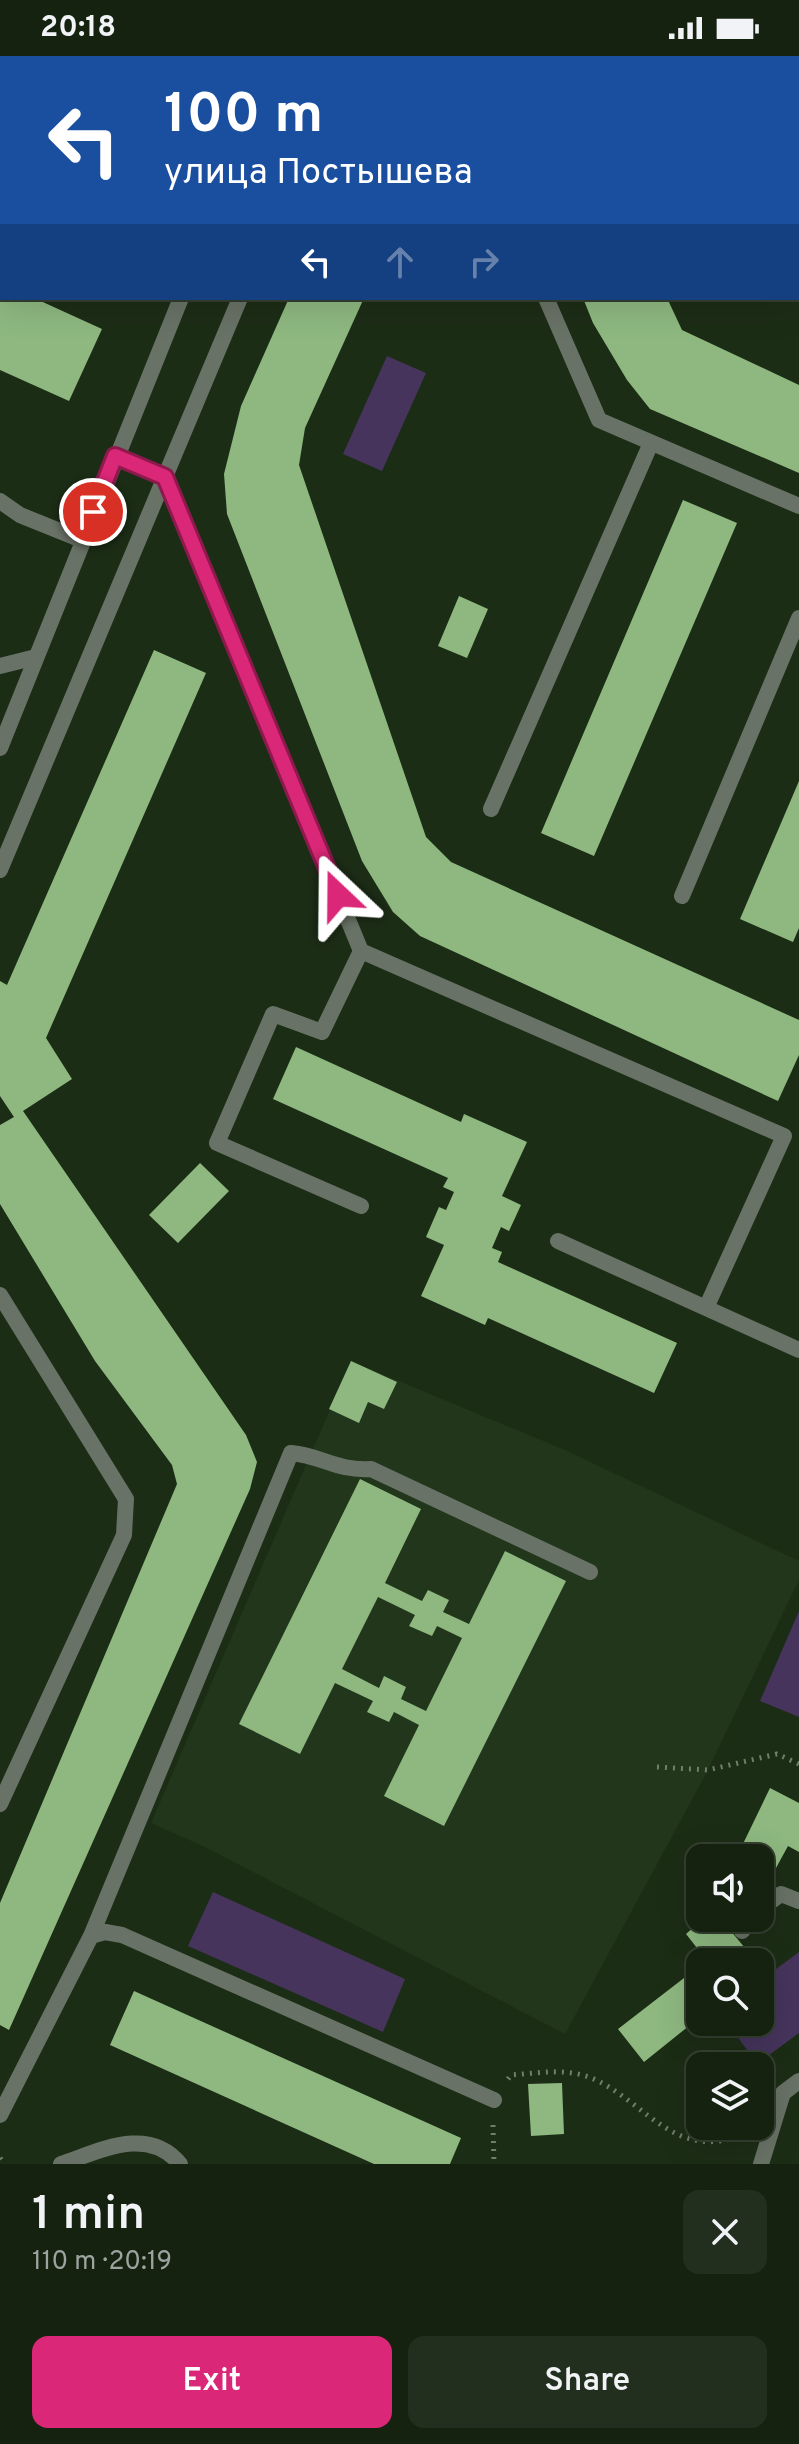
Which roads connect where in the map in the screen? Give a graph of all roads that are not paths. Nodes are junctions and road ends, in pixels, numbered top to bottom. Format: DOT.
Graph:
graph roads {
  1 [pos="180,300"];
  2 [pos="239,300"];
  3 [pos="547,300"];
  4 [pos="651,443"];
  5 [pos="115,456"];
  6 [pos="165,477"];
  7 [pos="0,501"];
  8 [pos="799,506"];
  9 [pos="82,540"];
  10 [pos="799,618"];
  11 [pos="36,657"];
  12 [pos="0,666"];
  13 [pos="0,748"];
  14 [pos="491,809"];
  15 [pos="0,870"];
  16 [pos="682,896"];
  17 [pos="361,951"];
  18 [pos="361,1206"];
  19 [pos="558,1241"];
  20 [pos="0,1295"];
  21 [pos="706,1308"];
  22 [pos="799,1350"];
  23 [pos="590,1572"];
  24 [pos="0,1804"];
  25 [pos="774,1899"];
  26 [pos="799,1901"];
  27 [pos="91,1936"];
  28 [pos="799,2081"];
  29 [pos="494,2100"];
  30 [pos="0,2115"];
  31 [pos="61,2164"];
  32 [pos="180,2164"];
  33 [pos="761,2164"];
  1 -- 5 [label="street"];
  2 -- 6 [label="street"];
  3 -- 4 [label="street"];
  4 -- 8 [label="street"];
  4 -- 14 [label="street"];
  5 -- 6 [label="street"];
  5 -- 9 [label="street"];
  6 -- 15 [label="street"];
  6 -- 17 [label="street"];
  7 -- 9 [label="street"];
  9 -- 11 [label="street"];
  10 -- 16 [label="street"];
  11 -- 12 [label="street"];
  11 -- 13 [label="street"];
  17 -- 18 [label="street"];
  17 -- 21 [label="street"];
  19 -- 21 [label="street"];
  20 -- 24 [label="street"];
  21 -- 22 [label="street"];
  23 -- 27 [label="street"];
  25 -- 26 [label="street"];
  27 -- 29 [label="street"];
  27 -- 30 [label="street"];
  28 -- 33 [label="street"];
  31 -- 32 [label="street"];
}
